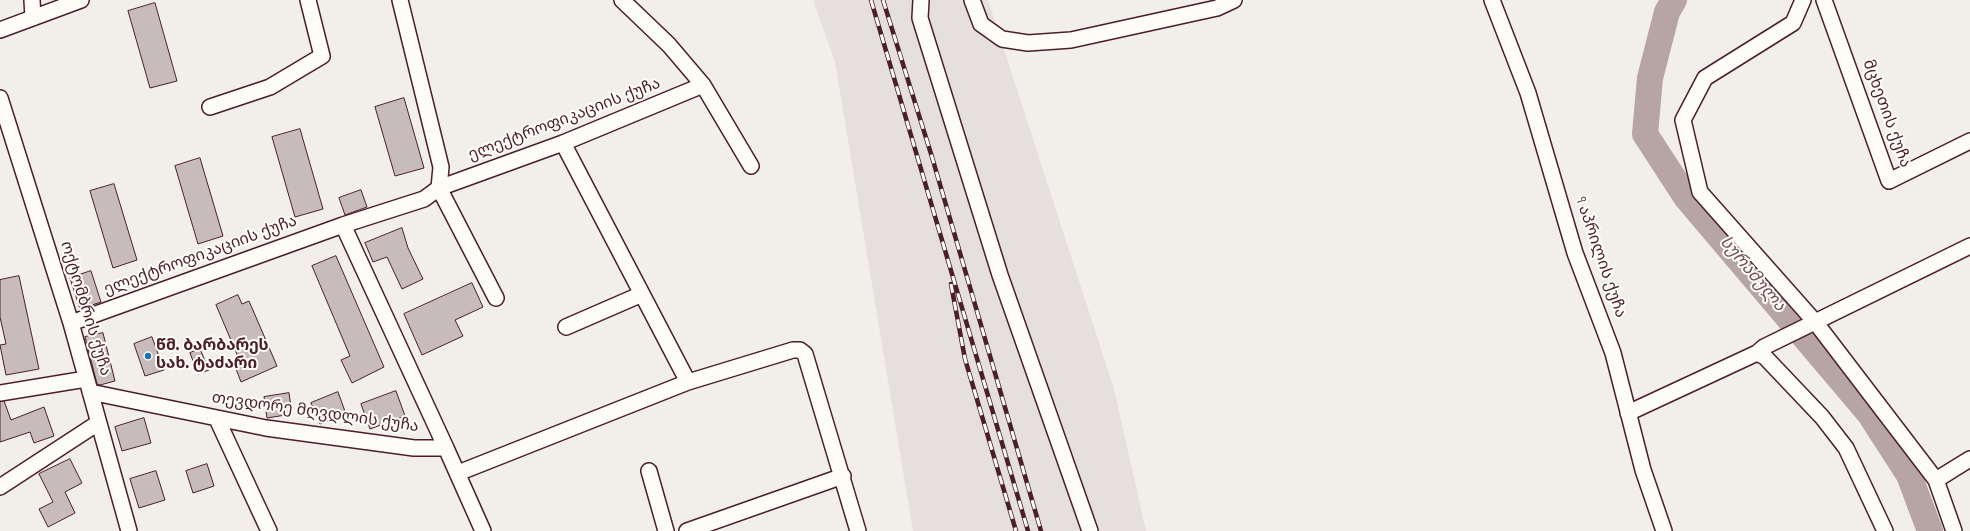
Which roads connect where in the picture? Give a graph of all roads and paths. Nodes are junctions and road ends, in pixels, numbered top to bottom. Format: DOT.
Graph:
graph roads {
  1 [pos="32,0"];
  2 [pos="81,0"];
  3 [pos="308,0"];
  4 [pos="400,0"];
  5 [pos="622,0"];
  6 [pos="921,0"];
  7 [pos="972,0"];
  8 [pos="1234,0"];
  9 [pos="1492,0"];
  10 [pos="1803,0"];
  11 [pos="1824,0"];
  12 [pos="33,18"];
  13 [pos="0,30"];
  14 [pos="703,85"];
  15 [pos="0,98"];
  16 [pos="210,107"];
  17 [pos="1970,141"];
  18 [pos="563,143"];
  19 [pos="751,166"];
  20 [pos="439,188"];
  21 [pos="343,225"];
  22 [pos="1970,246"];
  23 [pos="642,294"];
  24 [pos="496,298"];
  25 [pos="71,323"];
  26 [pos="1816,323"];
  27 [pos="566,327"];
  28 [pos="1760,350"];
  29 [pos="688,382"];
  30 [pos="88,386"];
  31 [pos="0,393"];
  32 [pos="1628,413"];
  33 [pos="217,419"];
  34 [pos="98,423"];
  35 [pos="446,448"];
  36 [pos="1970,459"];
  37 [pos="649,471"];
  38 [pos="458,472"];
  39 [pos="842,476"];
  40 [pos="1936,480"];
  41 [pos="0,487"];
  42 [pos="129,531"];
  43 [pos="269,531"];
  44 [pos="483,531"];
  45 [pos="666,531"];
  46 [pos="687,531"];
  47 [pos="858,531"];
  48 [pos="1090,531"];
  49 [pos="1664,531"];
  50 [pos="1885,531"];
  51 [pos="1954,531"];
  1 -- 12 [label="street"];
  2 -- 12 [label="street"];
  3 -- 16 [label="street"];
  4 -- 20 [label="street"];
  5 -- 14 [label="street"];
  6 -- 48 [label="street"];
  7 -- 8 [label="street"];
  9 -- 32 [label="street, 9 აპრილის ქუჩა"];
  10 -- 26 [label="street"];
  11 -- 17 [label="street, მცხეთის ქუჩა"];
  12 -- 13 [label="street"];
  14 -- 18 [label="street, ელექტროფიკაციის ქუჩა"];
  14 -- 19 [label="street"];
  15 -- 25 [label="street, ოქტომბრის ქუჩა"];
  18 -- 20 [label="street, ელექტროფიკაციის ქუჩა"];
  18 -- 23 [label="street"];
  20 -- 21 [label="street, ელექტროფიკაციის ქუჩა"];
  20 -- 24 [label="street"];
  21 -- 25 [label="street, ელექტროფიკაციის ქუჩა"];
  21 -- 35 [label="street"];
  22 -- 26 [label="street"];
  23 -- 27 [label="street"];
  23 -- 29 [label="street"];
  25 -- 30 [label="street, ოქტომბრის ქუჩა"];
  26 -- 28 [label="street"];
  26 -- 40 [label="street"];
  28 -- 32 [label="street"];
  28 -- 50 [label="street"];
  29 -- 38 [label="street"];
  29 -- 39 [label="street"];
  30 -- 31 [label="street"];
  30 -- 33 [label="street, თევდორე მღვდლის ქუჩა"];
  30 -- 34 [label="street, ოქტომბრის ქუჩა"];
  32 -- 49 [label="street, 9 აპრილის ქუჩა"];
  33 -- 35 [label="street, თევდორე მღვდლის ქუჩა"];
  33 -- 43 [label="street"];
  34 -- 41 [label="street"];
  34 -- 42 [label="street, ოქტომბრის ქუჩა"];
  35 -- 38 [label="street"];
  36 -- 40 [label="street"];
  37 -- 45 [label="street"];
  38 -- 44 [label="street"];
  39 -- 46 [label="street"];
  39 -- 47 [label="street"];
  40 -- 51 [label="street"];
}
